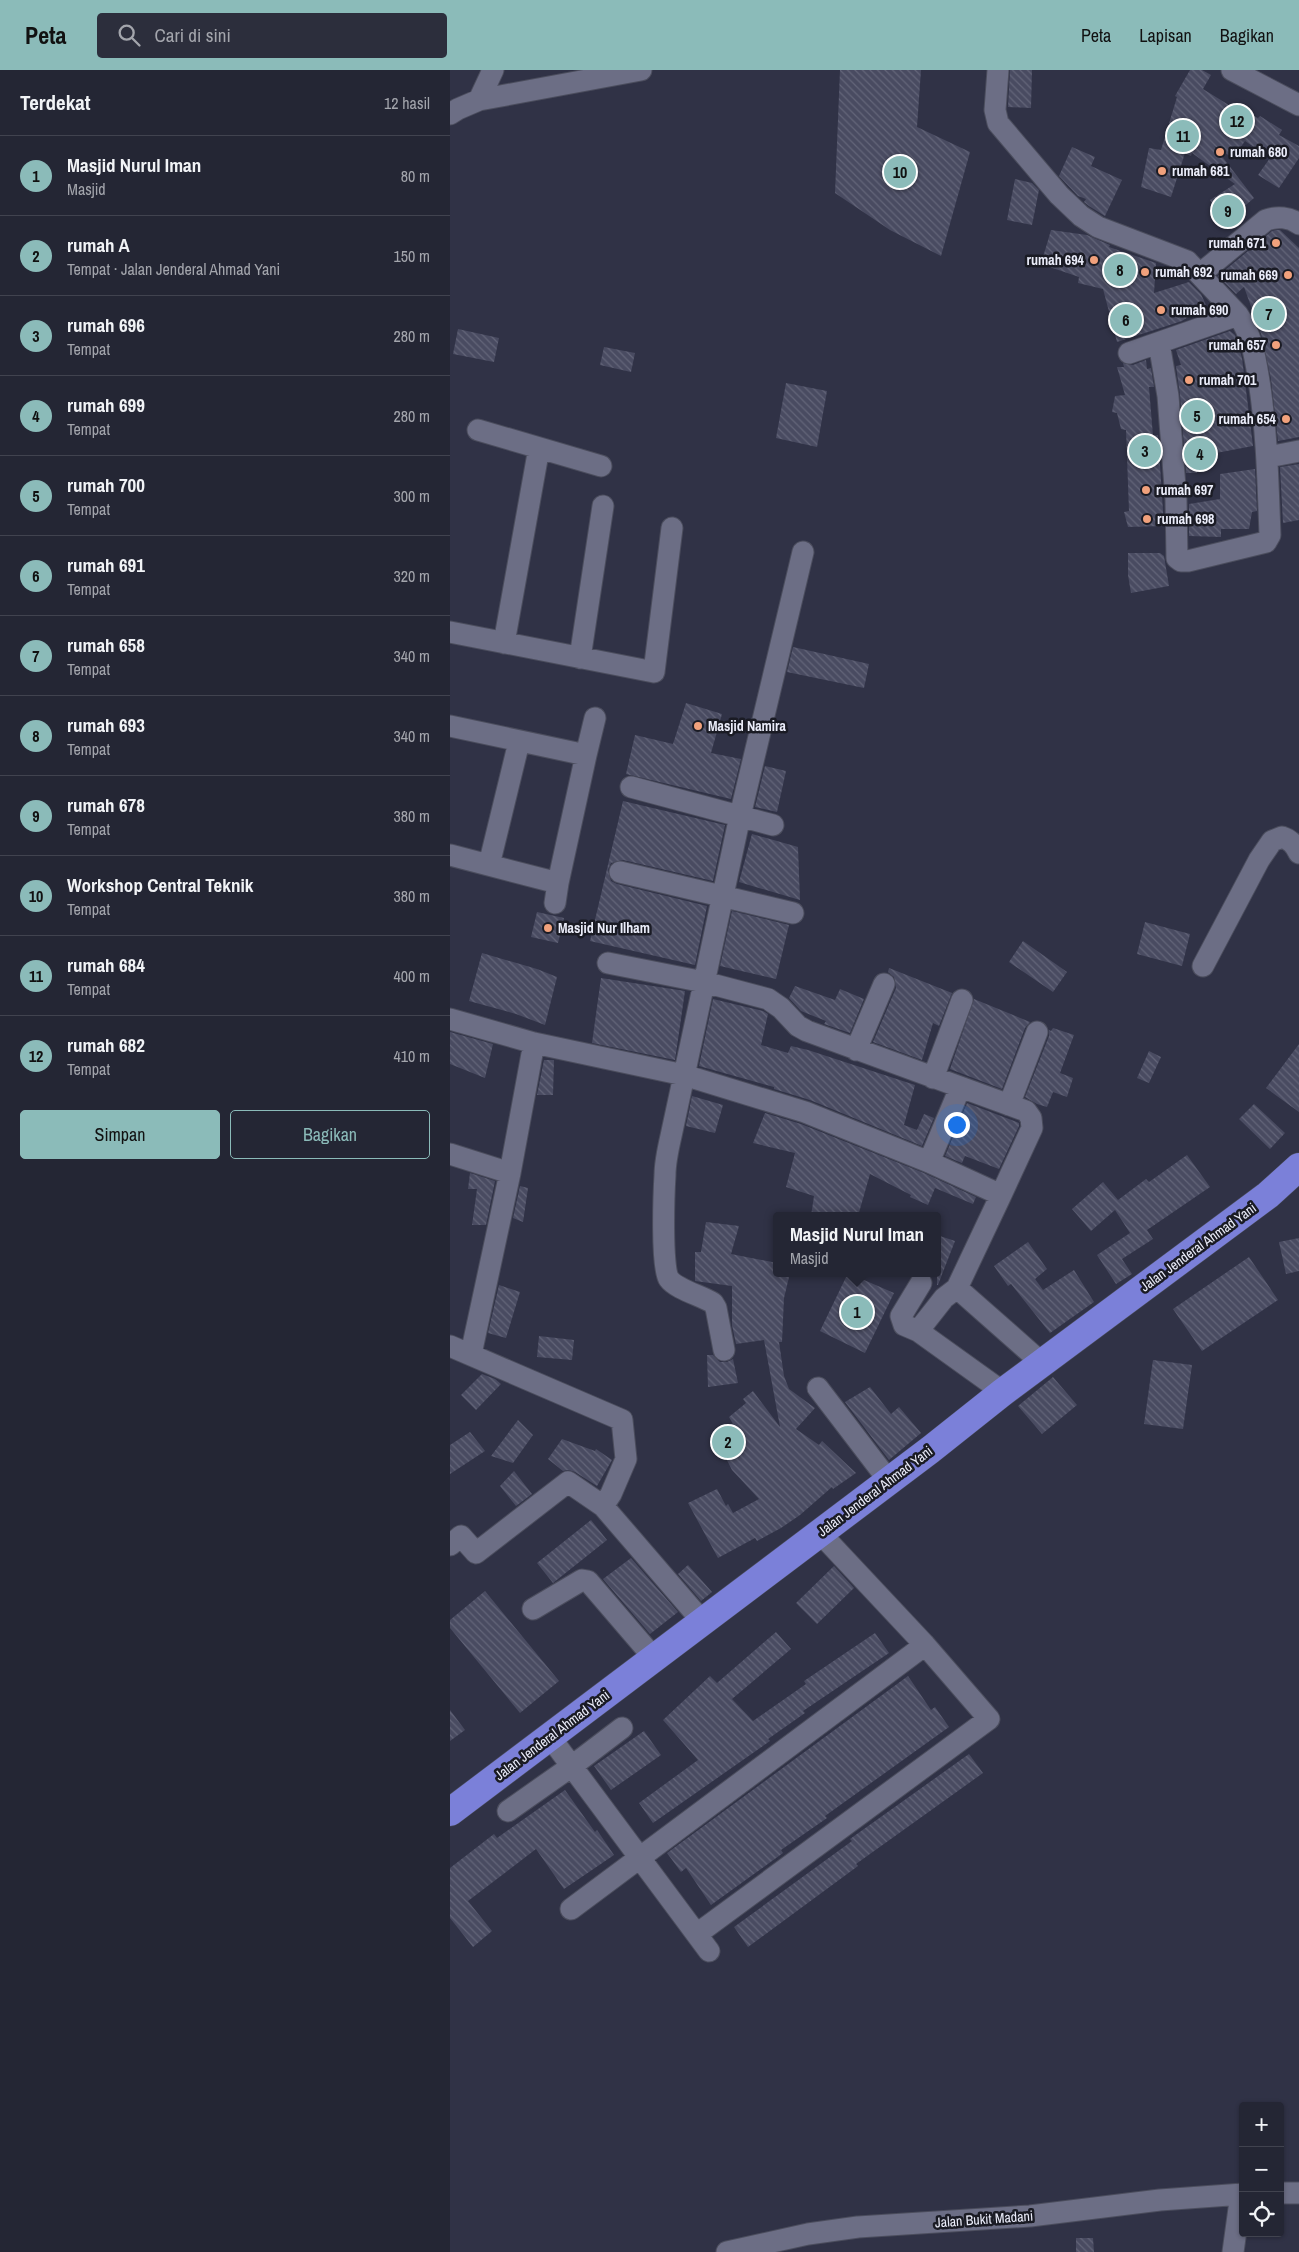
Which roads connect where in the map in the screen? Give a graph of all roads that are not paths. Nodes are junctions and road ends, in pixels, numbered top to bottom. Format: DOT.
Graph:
graph roads {
  1 [pos="493,70"];
  2 [pos="641,70"];
  3 [pos="998,70"];
  4 [pos="1232,70"];
  5 [pos="479,100"];
  6 [pos="1299,105"];
  7 [pos="450,114"];
  8 [pos="1299,224"];
  9 [pos="1200,274"];
  10 [pos="1238,315"];
  11 [pos="1159,343"];
  12 [pos="1129,354"];
  13 [pos="478,430"];
  14 [pos="539,448"];
  15 [pos="1299,451"];
  16 [pos="1268,457"];
  17 [pos="601,466"];
  18 [pos="603,506"];
  19 [pos="672,528"];
  20 [pos="803,552"];
  21 [pos="450,632"];
  22 [pos="504,643"];
  23 [pos="580,658"];
  24 [pos="595,718"];
  25 [pos="450,726"];
  26 [pos="519,742"];
  27 [pos="586,755"];
  28 [pos="631,787"];
  29 [pos="740,816"];
  30 [pos="773,824"];
  31 [pos="1299,853"];
  32 [pos="450,855"];
  33 [pos="488,865"];
  34 [pos="620,872"];
  35 [pos="722,897"];
  36 [pos="793,913"];
  37 [pos="608,963"];
  38 [pos="1203,966"];
  39 [pos="704,982"];
  40 [pos="884,984"];
  41 [pos="962,1000"];
  42 [pos="450,1019"];
  43 [pos="1037,1032"];
  44 [pos="534,1043"];
  45 [pos="856,1050"];
  46 [pos="684,1075"];
  47 [pos="933,1078"];
  48 [pos="960,1088"];
  49 [pos="1008,1105"];
  50 [pos="450,1154"];
  51 [pos="929,1162"];
  52 [pos="1299,1167"];
  53 [pos="510,1174"];
  54 [pos="1001,1195"];
  55 [pos="921,1283"];
  56 [pos="957,1288"];
  57 [pos="918,1332"];
  58 [pos="450,1346"];
  59 [pos="724,1350"];
  60 [pos="470,1354"];
  61 [pos="1042,1363"];
  62 [pos="818,1388"];
  63 [pos="1003,1392"];
  64 [pos="889,1481"];
  65 [pos="603,1506"];
  66 [pos="820,1533"];
  67 [pos="454,1536"];
  68 [pos="534,1609"];
  69 [pos="702,1621"];
  70 [pos="925,1645"];
  71 [pos="654,1658"];
  72 [pos="622,1728"];
  73 [pos="550,1736"];
  74 [pos="572,1766"];
  75 [pos="508,1811"];
  76 [pos="450,1812"];
  77 [pos="640,1858"];
  78 [pos="571,1908"];
  79 [pos="697,1934"];
  80 [pos="710,1951"];
  81 [pos="1284,2193"];
  82 [pos="1299,2193"];
  83 [pos="1239,2194"];
  84 [pos="1239,2216"];
  85 [pos="727,2252"];
  86 [pos="1234,2252"];
  1 -- 5 [label="street"];
  2 -- 5 [label="street"];
  3 -- 9 [label="street"];
  4 -- 6 [label="street"];
  5 -- 7 [label="street"];
  8 -- 9 [label="street"];
  9 -- 10 [label="street"];
  10 -- 11 [label="street"];
  10 -- 16 [label="street"];
  11 -- 12 [label="street"];
  11 -- 16 [label="street"];
  13 -- 14 [label="street"];
  14 -- 17 [label="street"];
  14 -- 22 [label="street"];
  15 -- 16 [label="street"];
  18 -- 23 [label="street"];
  19 -- 23 [label="street"];
  20 -- 29 [label="street"];
  21 -- 22 [label="street"];
  22 -- 23 [label="street"];
  24 -- 27 [label="street"];
  25 -- 26 [label="street"];
  26 -- 27 [label="street"];
  26 -- 33 [label="street"];
  27 -- 33 [label="street"];
  28 -- 29 [label="street"];
  29 -- 30 [label="street"];
  29 -- 35 [label="street"];
  31 -- 38 [label="street"];
  32 -- 33 [label="street"];
  34 -- 35 [label="street"];
  35 -- 36 [label="street"];
  35 -- 39 [label="street"];
  37 -- 39 [label="street"];
  39 -- 45 [label="street"];
  39 -- 46 [label="street"];
  40 -- 45 [label="street"];
  41 -- 47 [label="street"];
  42 -- 44 [label="street"];
  43 -- 49 [label="street"];
  44 -- 46 [label="street"];
  44 -- 53 [label="street"];
  45 -- 47 [label="street"];
  46 -- 51 [label="street"];
  46 -- 59 [label="street"];
  47 -- 48 [label="street"];
  48 -- 49 [label="street"];
  48 -- 51 [label="street"];
  49 -- 54 [label="street"];
  50 -- 53 [label="street"];
  51 -- 54 [label="street"];
  52 -- 61 [label="highway, Jalan Jenderal Ahmad Yani"];
  53 -- 60 [label="street"];
  54 -- 56 [label="street"];
  55 -- 57 [label="street"];
  56 -- 57 [label="street"];
  56 -- 61 [label="street"];
  57 -- 63 [label="street"];
  58 -- 60 [label="street"];
  60 -- 65 [label="street"];
  61 -- 63 [label="highway, Jalan Jenderal Ahmad Yani"];
  62 -- 64 [label="street"];
  63 -- 64 [label="highway, Jalan Jenderal Ahmad Yani"];
  64 -- 66 [label="highway, Jalan Jenderal Ahmad Yani"];
  65 -- 67 [label="street"];
  65 -- 69 [label="street"];
  66 -- 69 [label="highway, Jalan Jenderal Ahmad Yani"];
  66 -- 70 [label="street"];
  68 -- 71 [label="street"];
  69 -- 71 [label="highway, Jalan Jenderal Ahmad Yani"];
  70 -- 77 [label="street"];
  70 -- 79 [label="street"];
  71 -- 73 [label="highway, Jalan Jenderal Ahmad Yani"];
  72 -- 74 [label="street"];
  73 -- 74 [label="street"];
  73 -- 76 [label="highway, Jalan Jenderal Ahmad Yani"];
  74 -- 75 [label="street"];
  74 -- 77 [label="street"];
  77 -- 78 [label="street"];
  77 -- 79 [label="street"];
  79 -- 80 [label="street"];
  81 -- 82 [label="street"];
  83 -- 85 [label="street, Jalan Bukit Madani"];
  84 -- 86 [label="street"];
}
